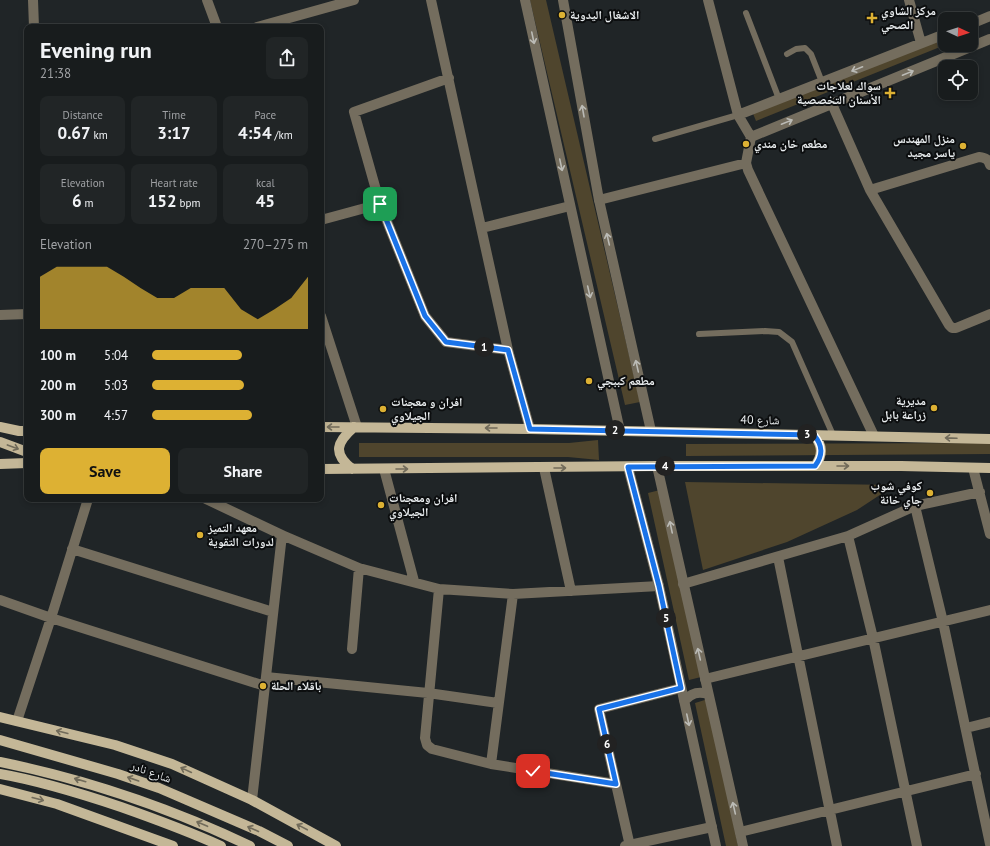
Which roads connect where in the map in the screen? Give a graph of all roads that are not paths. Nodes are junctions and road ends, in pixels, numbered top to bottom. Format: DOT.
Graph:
graph roads {
  1 [pos="33,0"];
  2 [pos="206,0"];
  3 [pos="354,0"];
  4 [pos="431,0"];
  5 [pos="525,0"];
  6 [pos="563,0"];
  7 [pos="708,0"];
  8 [pos="910,0"];
  9 [pos="746,13"];
  10 [pos="990,16"];
  11 [pos="978,21"];
  12 [pos="34,24"];
  13 [pos="216,24"];
  14 [pos="268,24"];
  15 [pos="938,37"];
  16 [pos="990,39"];
  17 [pos="921,43"];
  18 [pos="787,54"];
  19 [pos="449,78"];
  20 [pos="822,82"];
  21 [pos="779,99"];
  22 [pos="832,104"];
  23 [pos="738,115"];
  24 [pos="751,137"];
  25 [pos="655,139"];
  26 [pos="746,163"];
  27 [pos="990,165"];
  28 [pos="870,190"];
  29 [pos="599,200"];
  30 [pos="380,204"];
  31 [pos="570,206"];
  32 [pos="324,219"];
  33 [pos="482,228"];
  34 [pos="24,314"];
  35 [pos="990,314"];
  36 [pos="0,315"];
  37 [pos="324,326"];
  38 [pos="699,334"];
  39 [pos="508,350"];
  40 [pos="0,427"];
  41 [pos="324,427"];
  42 [pos="356,427"];
  43 [pos="530,429"];
  44 [pos="620,430"];
  45 [pos="24,431"];
  46 [pos="651,431"];
  47 [pos="814,435"];
  48 [pos="833,435"];
  49 [pos="874,436"];
  50 [pos="990,439"];
  51 [pos="0,442"];
  52 [pos="24,451"];
  53 [pos="24,463"];
  54 [pos="0,464"];
  55 [pos="658,466"];
  56 [pos="815,466"];
  57 [pos="628,467"];
  58 [pos="544,468"];
  59 [pos="973,468"];
  60 [pos="990,468"];
  61 [pos="324,469"];
  62 [pos="352,469"];
  63 [pos="384,469"];
  64 [pos="980,492"];
  65 [pos="87,502"];
  66 [pos="213,502"];
  67 [pos="915,506"];
  68 [pos="282,534"];
  69 [pos="990,534"];
  70 [pos="848,536"];
  71 [pos="72,549"];
  72 [pos="778,557"];
  73 [pos="359,568"];
  74 [pos="414,581"];
  75 [pos="683,584"];
  76 [pos="659,586"];
  77 [pos="439,589"];
  78 [pos="571,591"];
  79 [pos="512,594"];
  80 [pos="0,600"];
  81 [pos="990,610"];
  82 [pos="273,612"];
  83 [pos="51,618"];
  84 [pos="943,622"];
  85 [pos="873,638"];
  86 [pos="352,649"];
  87 [pos="799,656"];
  88 [pos="705,680"];
  89 [pos="266,681"];
  90 [pos="681,688"];
  91 [pos="428,693"];
  92 [pos="708,694"];
  93 [pos="684,701"];
  94 [pos="498,703"];
  95 [pos="0,717"];
  96 [pos="18,721"];
  97 [pos="990,722"];
  98 [pos="966,728"];
  99 [pos="0,740"];
  100 [pos="0,762"];
  101 [pos="491,764"];
  102 [pos="0,774"];
  103 [pos="976,774"];
  104 [pos="616,784"];
  105 [pos="0,789"];
  106 [pos="905,792"];
  107 [pos="252,800"];
  108 [pos="830,811"];
  109 [pos="712,827"];
  110 [pos="740,832"];
  111 [pos="990,844"];
  112 [pos="172,846"];
  113 [pos="221,846"];
  114 [pos="250,846"];
  115 [pos="288,846"];
  116 [pos="336,846"];
  117 [pos="628,846"];
  118 [pos="716,846"];
  119 [pos="743,846"];
  120 [pos="837,846"];
  121 [pos="917,846"];
  1 -- 12 [label="street"];
  2 -- 13 [label="street"];
  3 -- 14 [label="street"];
  4 -- 19 [label="street"];
  5 -- 31 [label="street, one-way"];
  29 -- 6 [label="street, one-way"];
  7 -- 23 [label="street"];
  8 -- 17 [label="street"];
  9 -- 21 [label="lane"];
  10 -- 11 [label="street"];
  15 -- 17 [label="street"];
  22 -- 16 [label="street, one-way"];
  17 -- 20 [label="street, one-way"];
  18 -- 20 [label="lane"];
  19 -- 30 [label="street"];
  19 -- 33 [label="street"];
  20 -- 21 [label="street"];
  21 -- 23 [label="street"];
  24 -- 22 [label="street, one-way"];
  22 -- 28 [label="street"];
  23 -- 24 [label="street"];
  23 -- 25 [label="lane"];
  24 -- 26 [label="street"];
  26 -- 29 [label="street"];
  26 -- 49 [label="street"];
  27 -- 28 [label="street"];
  28 -- 35 [label="street"];
  46 -- 29 [label="street, one-way"];
  30 -- 32 [label="street"];
  30 -- 39 [label="street"];
  31 -- 33 [label="street"];
  31 -- 44 [label="street, one-way"];
  33 -- 39 [label="street"];
  34 -- 36 [label="street"];
  37 -- 42 [label="street"];
  38 -- 48 [label="lane"];
  39 -- 43 [label="street"];
  40 -- 45 [label="main road"];
  42 -- 41 [label="main road, شارع 40, one-way"];
  43 -- 42 [label="main road, شارع 40, one-way"];
  42 -- 62 [label="main road"];
  43 -- 44 [label="main road, شارع 40"];
  44 -- 46 [label="main road, شارع 40"];
  46 -- 47 [label="main road, شارع 40"];
  47 -- 48 [label="main road, شارع 40"];
  47 -- 56 [label="main road"];
  48 -- 49 [label="main road, شارع 40"];
  50 -- 49 [label="main road, شارع 40, one-way"];
  51 -- 52 [label="main road, one-way"];
  53 -- 54 [label="main road"];
  55 -- 56 [label="main road"];
  55 -- 57 [label="main road"];
  75 -- 55 [label="street, one-way"];
  56 -- 59 [label="main road, one-way"];
  58 -- 57 [label="main road, one-way"];
  57 -- 76 [label="street"];
  63 -- 58 [label="main road, one-way"];
  58 -- 78 [label="street"];
  59 -- 60 [label="main road"];
  59 -- 64 [label="street"];
  61 -- 62 [label="main road"];
  62 -- 63 [label="main road"];
  63 -- 74 [label="street"];
  64 -- 67 [label="street"];
  64 -- 69 [label="street"];
  65 -- 71 [label="street"];
  66 -- 68 [label="street"];
  67 -- 70 [label="street"];
  67 -- 84 [label="street"];
  68 -- 73 [label="street"];
  68 -- 82 [label="street"];
  70 -- 72 [label="street"];
  70 -- 85 [label="street"];
  71 -- 82 [label="street"];
  71 -- 83 [label="street"];
  72 -- 75 [label="street"];
  72 -- 87 [label="street"];
  73 -- 74 [label="street"];
  73 -- 86 [label="street"];
  74 -- 77 [label="street"];
  88 -- 75 [label="street, one-way"];
  76 -- 78 [label="street"];
  76 -- 90 [label="street"];
  77 -- 79 [label="street"];
  77 -- 91 [label="street"];
  78 -- 79 [label="street"];
  79 -- 94 [label="street"];
  80 -- 83 [label="street"];
  81 -- 84 [label="street"];
  82 -- 89 [label="street"];
  83 -- 89 [label="street"];
  83 -- 96 [label="street"];
  84 -- 85 [label="street"];
  84 -- 98 [label="street"];
  85 -- 87 [label="street"];
  85 -- 106 [label="street"];
  87 -- 88 [label="street"];
  87 -- 108 [label="street"];
  88 -- 92 [label="street"];
  89 -- 91 [label="street"];
  89 -- 107 [label="street"];
  90 -- 93 [label="street"];
  90 -- 104 [label="street"];
  91 -- 94 [label="street"];
  91 -- 101 [label="street"];
  92 -- 93 [label="street"];
  110 -- 92 [label="street, one-way"];
  93 -- 109 [label="street, one-way"];
  94 -- 101 [label="street"];
  95 -- 96 [label="main road"];
  107 -- 96 [label="main road, one-way"];
  97 -- 98 [label="street"];
  98 -- 103 [label="street"];
  115 -- 99 [label="main road, شارع نادر, one-way"];
  114 -- 100 [label="main road, one-way"];
  101 -- 104 [label="street"];
  102 -- 113 [label="main road"];
  103 -- 106 [label="street"];
  103 -- 111 [label="street"];
  104 -- 117 [label="street"];
  105 -- 112 [label="main road, one-way"];
  106 -- 108 [label="street"];
  106 -- 121 [label="street"];
  116 -- 107 [label="main road, one-way"];
  108 -- 110 [label="street"];
  108 -- 120 [label="street"];
  109 -- 117 [label="street"];
  109 -- 118 [label="street"];
  110 -- 119 [label="street"];
}
